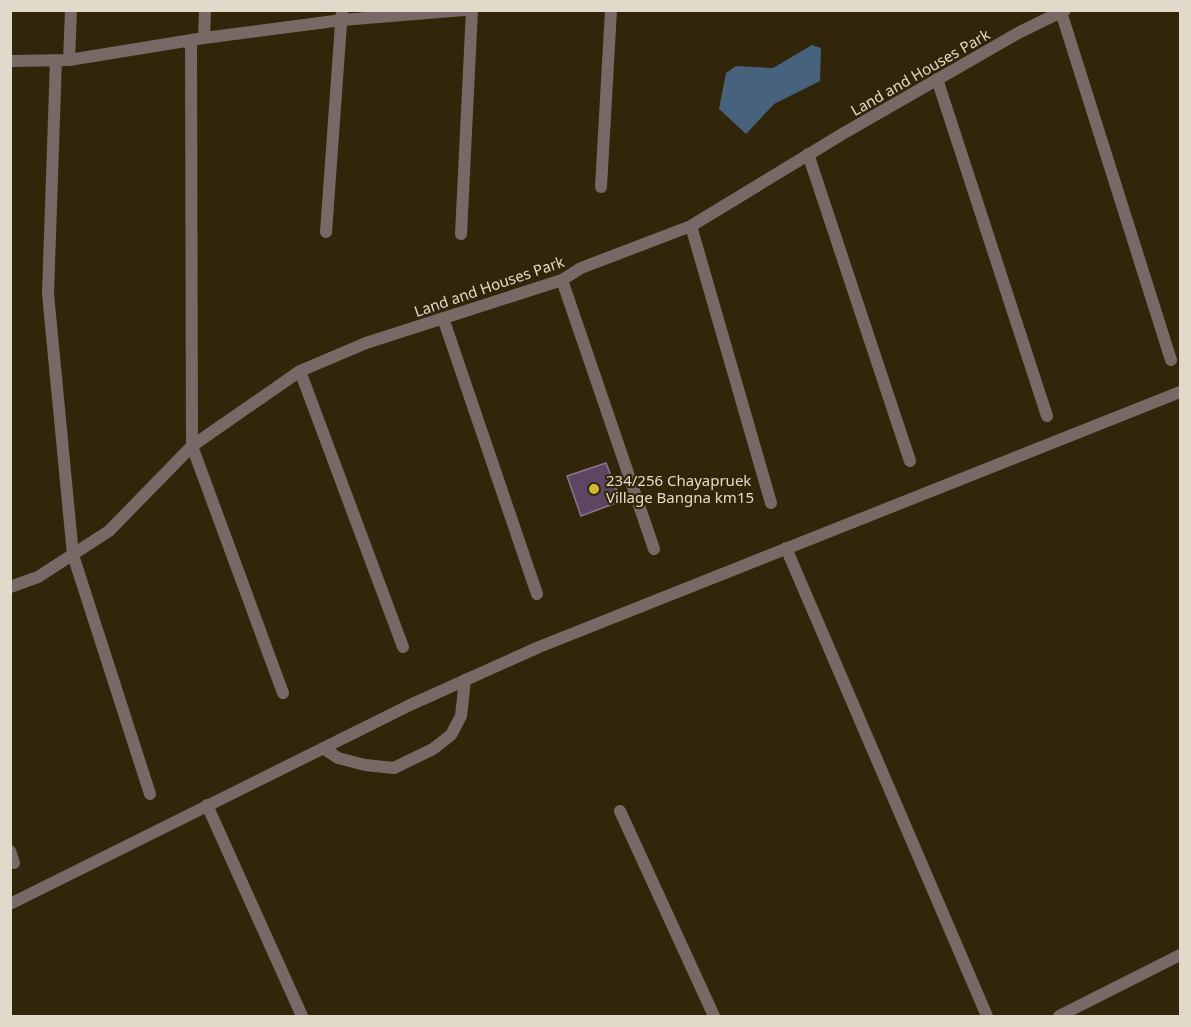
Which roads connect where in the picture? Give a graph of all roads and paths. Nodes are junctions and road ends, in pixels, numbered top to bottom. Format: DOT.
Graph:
graph roads {
  1 [pos="71,10"];
  2 [pos="205,10"];
  3 [pos="464,10"];
  4 [pos="472,10"];
  5 [pos="611,10"];
  6 [pos="1063,11"];
  7 [pos="342,15"];
  8 [pos="198,39"];
  9 [pos="63,60"];
  10 [pos="10,61"];
  11 [pos="938,80"];
  12 [pos="808,154"];
  13 [pos="601,187"];
  14 [pos="691,226"];
  15 [pos="326,232"];
  16 [pos="461,234"];
  17 [pos="562,280"];
  18 [pos="443,318"];
  19 [pos="1171,360"];
  20 [pos="300,371"];
  21 [pos="1180,392"];
  22 [pos="1047,416"];
  23 [pos="192,446"];
  24 [pos="910,461"];
  25 [pos="771,503"];
  26 [pos="786,548"];
  27 [pos="654,549"];
  28 [pos="73,555"];
  29 [pos="10,586"];
  30 [pos="537,594"];
  31 [pos="403,647"];
  32 [pos="465,680"];
  33 [pos="283,693"];
  34 [pos="323,748"];
  35 [pos="150,794"];
  36 [pos="207,805"];
  37 [pos="620,811"];
  38 [pos="10,851"];
  39 [pos="14,863"];
  40 [pos="10,904"];
  41 [pos="1180,955"];
  42 [pos="302,1017"];
  43 [pos="714,1017"];
  44 [pos="987,1017"];
  45 [pos="1059,1017"];
  1 -- 9 [label="street"];
  2 -- 8 [label="street"];
  3 -- 7 [label="street"];
  4 -- 16 [label="street"];
  5 -- 13 [label="street"];
  6 -- 11 [label="street, Land and Houses Park"];
  6 -- 19 [label="street"];
  7 -- 8 [label="street"];
  7 -- 15 [label="street"];
  8 -- 9 [label="street"];
  8 -- 23 [label="street"];
  9 -- 10 [label="street"];
  9 -- 28 [label="street"];
  11 -- 12 [label="street, Land and Houses Park"];
  11 -- 22 [label="street"];
  12 -- 14 [label="street, Land and Houses Park"];
  12 -- 24 [label="street"];
  14 -- 17 [label="street, Land and Houses Park"];
  14 -- 25 [label="street"];
  17 -- 18 [label="street, Land and Houses Park"];
  17 -- 27 [label="street"];
  18 -- 20 [label="street, Land and Houses Park"];
  18 -- 30 [label="street"];
  20 -- 23 [label="street, Land and Houses Park"];
  20 -- 31 [label="street"];
  21 -- 26 [label="street"];
  23 -- 28 [label="street, Land and Houses Park"];
  23 -- 33 [label="street"];
  26 -- 32 [label="street"];
  26 -- 44 [label="street"];
  28 -- 29 [label="street, Land and Houses Park"];
  28 -- 35 [label="street"];
  32 -- 34 [label="street"];
  32 -- 34 [label="street"];
  34 -- 36 [label="street"];
  36 -- 40 [label="street"];
  36 -- 42 [label="street"];
  37 -- 43 [label="street"];
  38 -- 39 [label="street"];
  41 -- 45 [label="street"];
}
